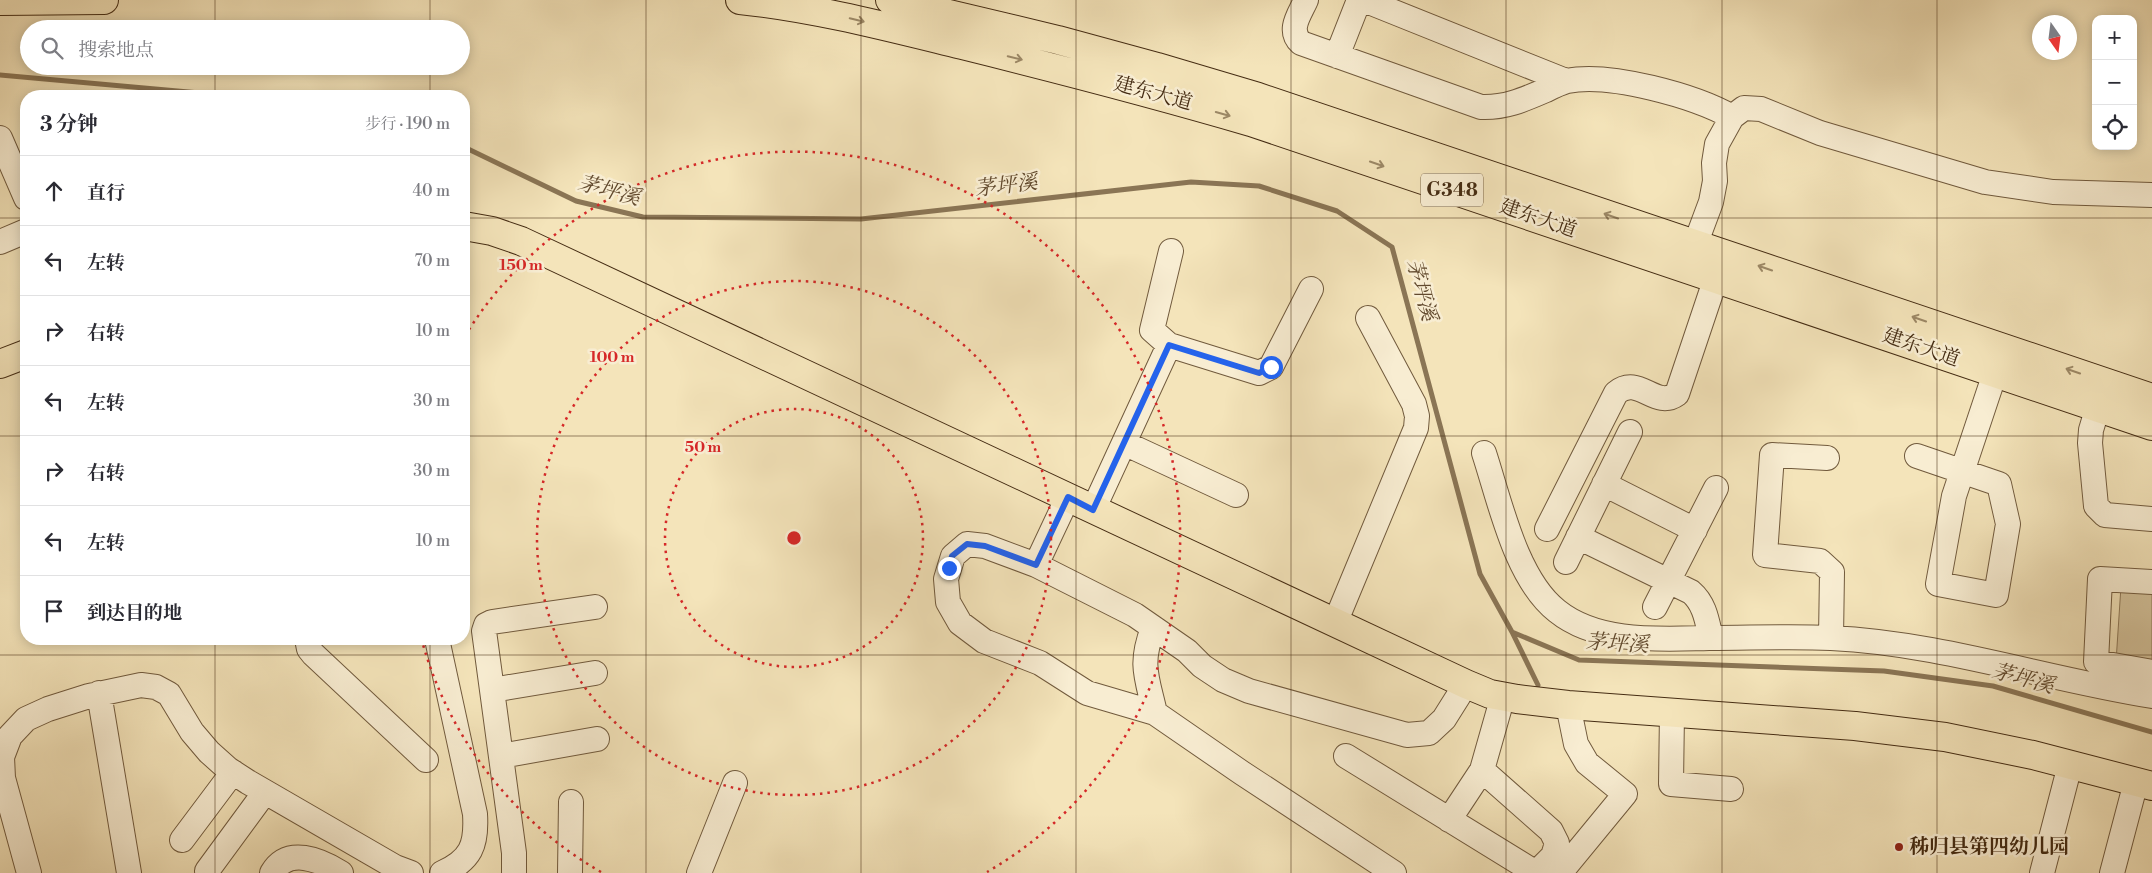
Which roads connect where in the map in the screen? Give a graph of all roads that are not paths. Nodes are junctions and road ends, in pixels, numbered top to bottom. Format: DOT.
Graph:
graph roads {
  1 [pos="83,0"];
  2 [pos="104,0"];
  3 [pos="740,0"];
  4 [pos="890,0"];
  5 [pos="1306,0"];
  6 [pos="1359,0"];
  7 [pos="1364,0"];
  8 [pos="0,1"];
  9 [pos="1337,56"];
  10 [pos="1566,81"];
  11 [pos="1732,118"];
  12 [pos="0,138"];
  13 [pos="20,184"];
  14 [pos="2152,195"];
  15 [pos="470,227"];
  16 [pos="20,234"];
  17 [pos="0,242"];
  18 [pos="1171,250"];
  19 [pos="1690,256"];
  20 [pos="1720,266"];
  21 [pos="1311,289"];
  22 [pos="1368,318"];
  23 [pos="1169,345"];
  24 [pos="2004,348"];
  25 [pos="20,356"];
  26 [pos="0,364"];
  27 [pos="1995,373"];
  28 [pos="2105,382"];
  29 [pos="2152,398"];
  30 [pos="2098,408"];
  31 [pos="2152,426"];
  32 [pos="1630,432"];
  33 [pos="1124,443"];
  34 [pos="1484,453"];
  35 [pos="1917,456"];
  36 [pos="1827,458"];
  37 [pos="1962,471"];
  38 [pos="1604,484"];
  39 [pos="1716,488"];
  40 [pos="1236,495"];
  41 [pos="1068,497"];
  42 [pos="1093,510"];
  43 [pos="2152,519"];
  44 [pos="1547,529"];
  45 [pos="1695,530"];
  46 [pos="1578,537"];
  47 [pos="1566,562"];
  48 [pos="1036,565"];
  49 [pos="1669,581"];
  50 [pos="2152,582"];
  51 [pos="595,607"];
  52 [pos="1656,607"];
  53 [pos="1335,623"];
  54 [pos="1153,628"];
  55 [pos="1711,638"];
  56 [pos="1831,638"];
  57 [pos="308,645"];
  58 [pos="438,645"];
  59 [pos="1144,665"];
  60 [pos="2152,672"];
  61 [pos="596,673"];
  62 [pos="1466,684"];
  63 [pos="492,690"];
  64 [pos="99,693"];
  65 [pos="1503,696"];
  66 [pos="2152,696"];
  67 [pos="1112,701"];
  68 [pos="1568,705"];
  69 [pos="1672,713"];
  70 [pos="1155,714"];
  71 [pos="597,740"];
  72 [pos="501,756"];
  73 [pos="1346,756"];
  74 [pos="1,757"];
  75 [pos="426,760"];
  76 [pos="2070,764"];
  77 [pos="1482,770"];
  78 [pos="232,772"];
  79 [pos="735,783"];
  80 [pos="2144,784"];
  81 [pos="1731,789"];
  82 [pos="265,792"];
  83 [pos="571,802"];
  84 [pos="1449,820"];
  85 [pos="0,827"];
  86 [pos="182,840"];
  87 [pos="207,871"];
  88 [pos="13,873"];
  89 [pos="29,873"];
  90 [pos="129,873"];
  91 [pos="272,873"];
  92 [pos="341,873"];
  93 [pos="411,873"];
  94 [pos="442,873"];
  95 [pos="514,873"];
  96 [pos="570,873"];
  97 [pos="699,873"];
  98 [pos="1394,873"];
  99 [pos="1536,873"];
  100 [pos="1560,873"];
  101 [pos="2042,873"];
  102 [pos="2112,873"];
  1 -- 2 [label="main road"];
  1 -- 8 [label="main road"];
  3 -- 19 [label="main road, 建东大道 / G348, one-way"];
  19 -- 4 [label="main road, 建东大道 / G348, one-way"];
  5 -- 9 [label="street"];
  6 -- 9 [label="street"];
  7 -- 10 [label="street"];
  9 -- 10 [label="street"];
  10 -- 11 [label="street"];
  11 -- 14 [label="street"];
  11 -- 19 [label="street"];
  12 -- 13 [label="street"];
  15 -- 41 [label="main road"];
  16 -- 17 [label="street"];
  18 -- 23 [label="street"];
  19 -- 20 [label="main road, 建东大道 / G348"];
  24 -- 20 [label="main road, 建东大道 / G348, one-way"];
  20 -- 27 [label="main road, 建东大道 / G348"];
  20 -- 44 [label="street"];
  21 -- 23 [label="street"];
  22 -- 53 [label="street"];
  23 -- 33 [label="street"];
  24 -- 27 [label="street"];
  28 -- 24 [label="main road, 建东大道 / G348, one-way"];
  25 -- 26 [label="main road"];
  27 -- 30 [label="main road, 建东大道 / G348"];
  27 -- 37 [label="street"];
  28 -- 29 [label="main road, 建东大道 / G348"];
  28 -- 30 [label="street"];
  30 -- 31 [label="main road, 建东大道 / G348"];
  30 -- 43 [label="street"];
  32 -- 38 [label="street"];
  33 -- 40 [label="street"];
  33 -- 42 [label="street"];
  34 -- 55 [label="street"];
  35 -- 37 [label="street"];
  36 -- 56 [label="street"];
  37 -- 37 [label="street"];
  38 -- 45 [label="street"];
  38 -- 46 [label="street"];
  39 -- 45 [label="street"];
  41 -- 42 [label="main road"];
  41 -- 48 [label="street"];
  42 -- 53 [label="main road"];
  45 -- 49 [label="street"];
  46 -- 47 [label="street"];
  46 -- 49 [label="street"];
  48 -- 54 [label="street"];
  48 -- 67 [label="street"];
  49 -- 52 [label="street"];
  49 -- 55 [label="street"];
  50 -- 60 [label="street"];
  51 -- 63 [label="street"];
  53 -- 62 [label="main road"];
  54 -- 59 [label="street"];
  54 -- 62 [label="street"];
  55 -- 56 [label="street"];
  56 -- 66 [label="street"];
  57 -- 75 [label="street"];
  58 -- 94 [label="street"];
  59 -- 67 [label="street"];
  59 -- 70 [label="street"];
  61 -- 63 [label="street"];
  62 -- 65 [label="main road"];
  63 -- 72 [label="street"];
  64 -- 74 [label="street"];
  64 -- 78 [label="street"];
  64 -- 90 [label="street"];
  65 -- 68 [label="main road"];
  65 -- 77 [label="street"];
  67 -- 70 [label="street"];
  68 -- 69 [label="main road"];
  68 -- 100 [label="street"];
  69 -- 76 [label="main road"];
  69 -- 81 [label="street"];
  70 -- 98 [label="street"];
  71 -- 72 [label="street"];
  72 -- 95 [label="street"];
  73 -- 84 [label="street"];
  74 -- 89 [label="street"];
  76 -- 80 [label="main road"];
  76 -- 101 [label="street"];
  77 -- 84 [label="street"];
  77 -- 99 [label="street"];
  78 -- 82 [label="street"];
  78 -- 86 [label="street"];
  79 -- 97 [label="street"];
  80 -- 102 [label="street"];
  82 -- 87 [label="street"];
  82 -- 93 [label="street"];
  83 -- 96 [label="street"];
  84 -- 99 [label="street"];
  85 -- 88 [label="street"];
  91 -- 92 [label="street"];
}
